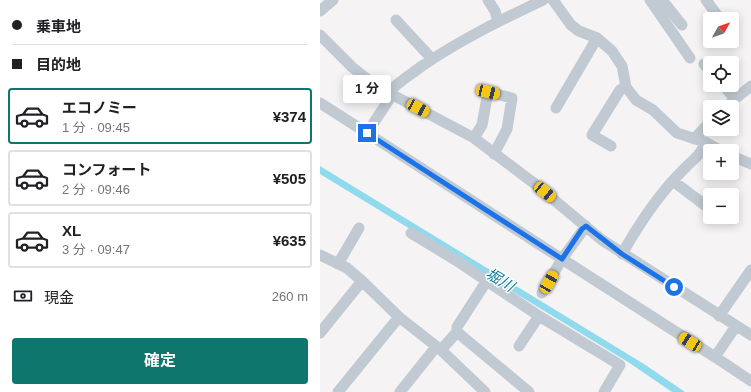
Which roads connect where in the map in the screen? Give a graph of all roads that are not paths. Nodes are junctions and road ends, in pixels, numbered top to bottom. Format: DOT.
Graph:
graph roads {
  1 [pos="333,0"];
  2 [pos="488,0"];
  3 [pos="543,0"];
  4 [pos="553,0"];
  5 [pos="650,0"];
  6 [pos="662,0"];
  7 [pos="706,0"];
  8 [pos="529,3"];
  9 [pos="320,11"];
  10 [pos="715,12"];
  11 [pos="396,20"];
  12 [pos="498,22"];
  13 [pos="682,25"];
  14 [pos="320,35"];
  15 [pos="597,38"];
  16 [pos="690,58"];
  17 [pos="432,59"];
  18 [pos="751,86"];
  19 [pos="626,87"];
  20 [pos="728,92"];
  21 [pos="390,94"];
  22 [pos="735,99"];
  23 [pos="320,103"];
  24 [pos="556,108"];
  25 [pos="703,129"];
  26 [pos="367,133"];
  27 [pos="474,138"];
  28 [pos="694,139"];
  29 [pos="705,142"];
  30 [pos="709,144"];
  31 [pos="611,146"];
  32 [pos="494,154"];
  33 [pos="739,159"];
  34 [pos="751,164"];
  35 [pos="673,181"];
  36 [pos="703,204"];
  37 [pos="586,226"];
  38 [pos="359,228"];
  39 [pos="411,233"];
  40 [pos="622,254"];
  41 [pos="320,256"];
  42 [pos="562,259"];
  43 [pos="338,264"];
  44 [pos="751,270"];
  45 [pos="362,281"];
  46 [pos="486,282"];
  47 [pos="542,292"];
  48 [pos="539,316"];
  49 [pos="719,316"];
  50 [pos="399,318"];
  51 [pos="736,326"];
  52 [pos="457,332"];
  53 [pos="320,333"];
  54 [pos="751,335"];
  55 [pos="519,346"];
  56 [pos="438,348"];
  57 [pos="715,358"];
  58 [pos="751,381"];
  59 [pos="338,392"];
  60 [pos="400,392"];
  61 [pos="485,392"];
  62 [pos="529,392"];
  63 [pos="604,392"];
  1 -- 9 [label="street"];
  2 -- 12 [label="street"];
  3 -- 8 [label="street"];
  4 -- 15 [label="street"];
  5 -- 16 [label="street"];
  6 -- 13 [label="street"];
  7 -- 10 [label="street"];
  8 -- 12 [label="street"];
  11 -- 17 [label="street"];
  12 -- 17 [label="street"];
  14 -- 21 [label="street"];
  15 -- 19 [label="street"];
  15 -- 24 [label="street"];
  17 -- 21 [label="street"];
  18 -- 22 [label="street"];
  19 -- 28 [label="street"];
  19 -- 31 [label="street"];
  20 -- 22 [label="street"];
  21 -- 26 [label="street"];
  21 -- 27 [label="street"];
  23 -- 26 [label="street"];
  25 -- 28 [label="street"];
  26 -- 42 [label="street"];
  27 -- 32 [label="street"];
  27 -- 32 [label="street"];
  28 -- 29 [label="street"];
  29 -- 30 [label="street"];
  29 -- 35 [label="street"];
  32 -- 37 [label="street"];
  33 -- 34 [label="street"];
  35 -- 36 [label="street"];
  35 -- 40 [label="street"];
  37 -- 40 [label="street"];
  37 -- 42 [label="street"];
  38 -- 43 [label="street"];
  39 -- 46 [label="street"];
  40 -- 49 [label="street"];
  41 -- 43 [label="street"];
  42 -- 47 [label="street"];
  42 -- 57 [label="street"];
  43 -- 45 [label="street"];
  44 -- 49 [label="street"];
  45 -- 50 [label="street"];
  45 -- 53 [label="street"];
  46 -- 48 [label="street"];
  46 -- 52 [label="street"];
  48 -- 55 [label="street"];
  48 -- 63 [label="street"];
  49 -- 51 [label="street"];
  50 -- 56 [label="street"];
  50 -- 59 [label="street"];
  51 -- 54 [label="street"];
  51 -- 57 [label="street"];
  52 -- 56 [label="street"];
  52 -- 62 [label="street"];
  56 -- 60 [label="street"];
  56 -- 61 [label="street"];
  57 -- 58 [label="street"];
}
